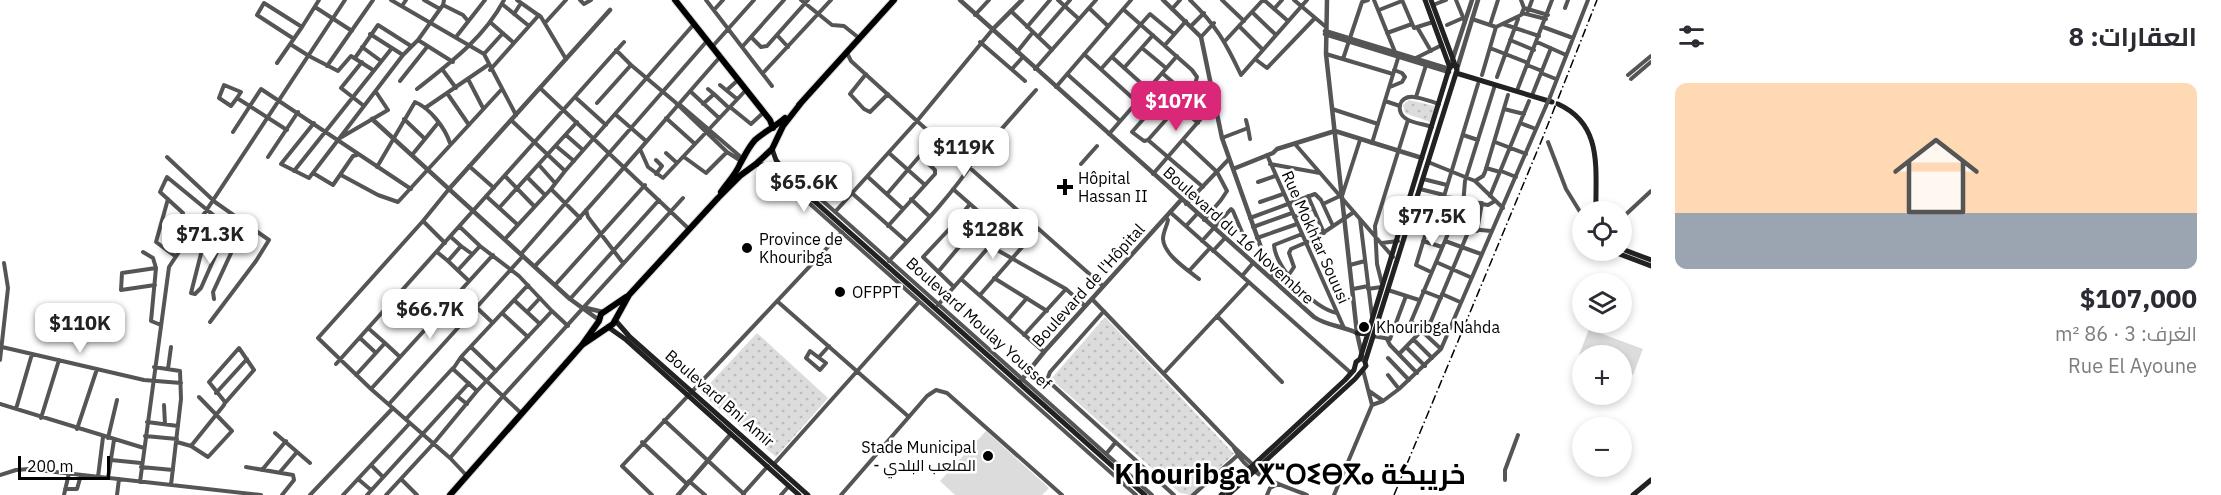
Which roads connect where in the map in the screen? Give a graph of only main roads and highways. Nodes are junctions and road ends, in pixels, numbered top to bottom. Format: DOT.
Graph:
graph roads {
  1 [pos="675,0"];
  2 [pos="894,0"];
  3 [pos="1425,0"];
  4 [pos="1432,2"];
  5 [pos="1453,70"];
  6 [pos="801,103"];
  7 [pos="771,129"];
  8 [pos="779,135"];
  9 [pos="772,149"];
  10 [pos="742,160"];
  11 [pos="756,164"];
  12 [pos="749,168"];
  13 [pos="786,176"];
  14 [pos="718,198"];
  15 [pos="1596,201"];
  16 [pos="1632,253"];
  17 [pos="1632,259"];
  18 [pos="1651,260"];
  19 [pos="1651,266"];
  20 [pos="629,295"];
  21 [pos="604,311"];
  22 [pos="615,319"];
  23 [pos="599,321"];
  24 [pos="608,327"];
  25 [pos="1357,333"];
  26 [pos="1370,335"];
  27 [pos="582,345"];
  28 [pos="1362,359"];
  29 [pos="1360,369"];
  30 [pos="689,393"];
  31 [pos="771,465"];
  32 [pos="1253,468"];
  33 [pos="1651,480"];
  34 [pos="1651,486"];
  35 [pos="1641,490"];
  36 [pos="450,495"];
  37 [pos="800,495"];
  38 [pos="808,495"];
  39 [pos="1145,495"];
  40 [pos="1221,495"];
  41 [pos="1228,495"];
  42 [pos="1633,495"];
  1 -- 7 [label="main road"];
  2 -- 6 [label="main road"];
  3 -- 5 [label="main road"];
  4 -- 5 [label="main road"];
  5 -- 15 [label="main road"];
  5 -- 26 [label="main road"];
  5 -- 26 [label="main road"];
  6 -- 7 [label="main road"];
  6 -- 8 [label="main road"];
  7 -- 8 [label="main road"];
  7 -- 10 [label="main road"];
  8 -- 9 [label="main road"];
  9 -- 11 [label="main road"];
  9 -- 13 [label="main road"];
  10 -- 12 [label="main road"];
  10 -- 14 [label="main road"];
  11 -- 12 [label="main road"];
  11 -- 13 [label="main road"];
  12 -- 14 [label="main road"];
  13 -- 39 [label="main road, Boulevard Moulay Youssef"];
  14 -- 20 [label="main road"];
  16 -- 18 [label="main road"];
  17 -- 19 [label="main road"];
  20 -- 21 [label="main road"];
  20 -- 22 [label="main road"];
  21 -- 22 [label="main road"];
  21 -- 23 [label="main road"];
  22 -- 24 [label="main road"];
  22 -- 30 [label="main road, Boulevard Bni Amir"];
  23 -- 24 [label="main road"];
  23 -- 27 [label="main road"];
  24 -- 27 [label="main road"];
  24 -- 30 [label="main road, Boulevard Bni Amir"];
  25 -- 26 [label="main road"];
  26 -- 28 [label="main road"];
  27 -- 36 [label="main road"];
  28 -- 29 [label="main road"];
  28 -- 29 [label="main road"];
  29 -- 32 [label="main road"];
  29 -- 32 [label="main road"];
  30 -- 31 [label="main road, Boulevard Bni Amir"];
  30 -- 31 [label="main road, Boulevard Bni Amir"];
  31 -- 37 [label="main road, Boulevard Bni Amir"];
  31 -- 38 [label="main road, Boulevard Bni Amir"];
  32 -- 40 [label="main road"];
  32 -- 41 [label="main road"];
  33 -- 35 [label="main road"];
  34 -- 35 [label="main road"];
  35 -- 42 [label="main road"];
}
